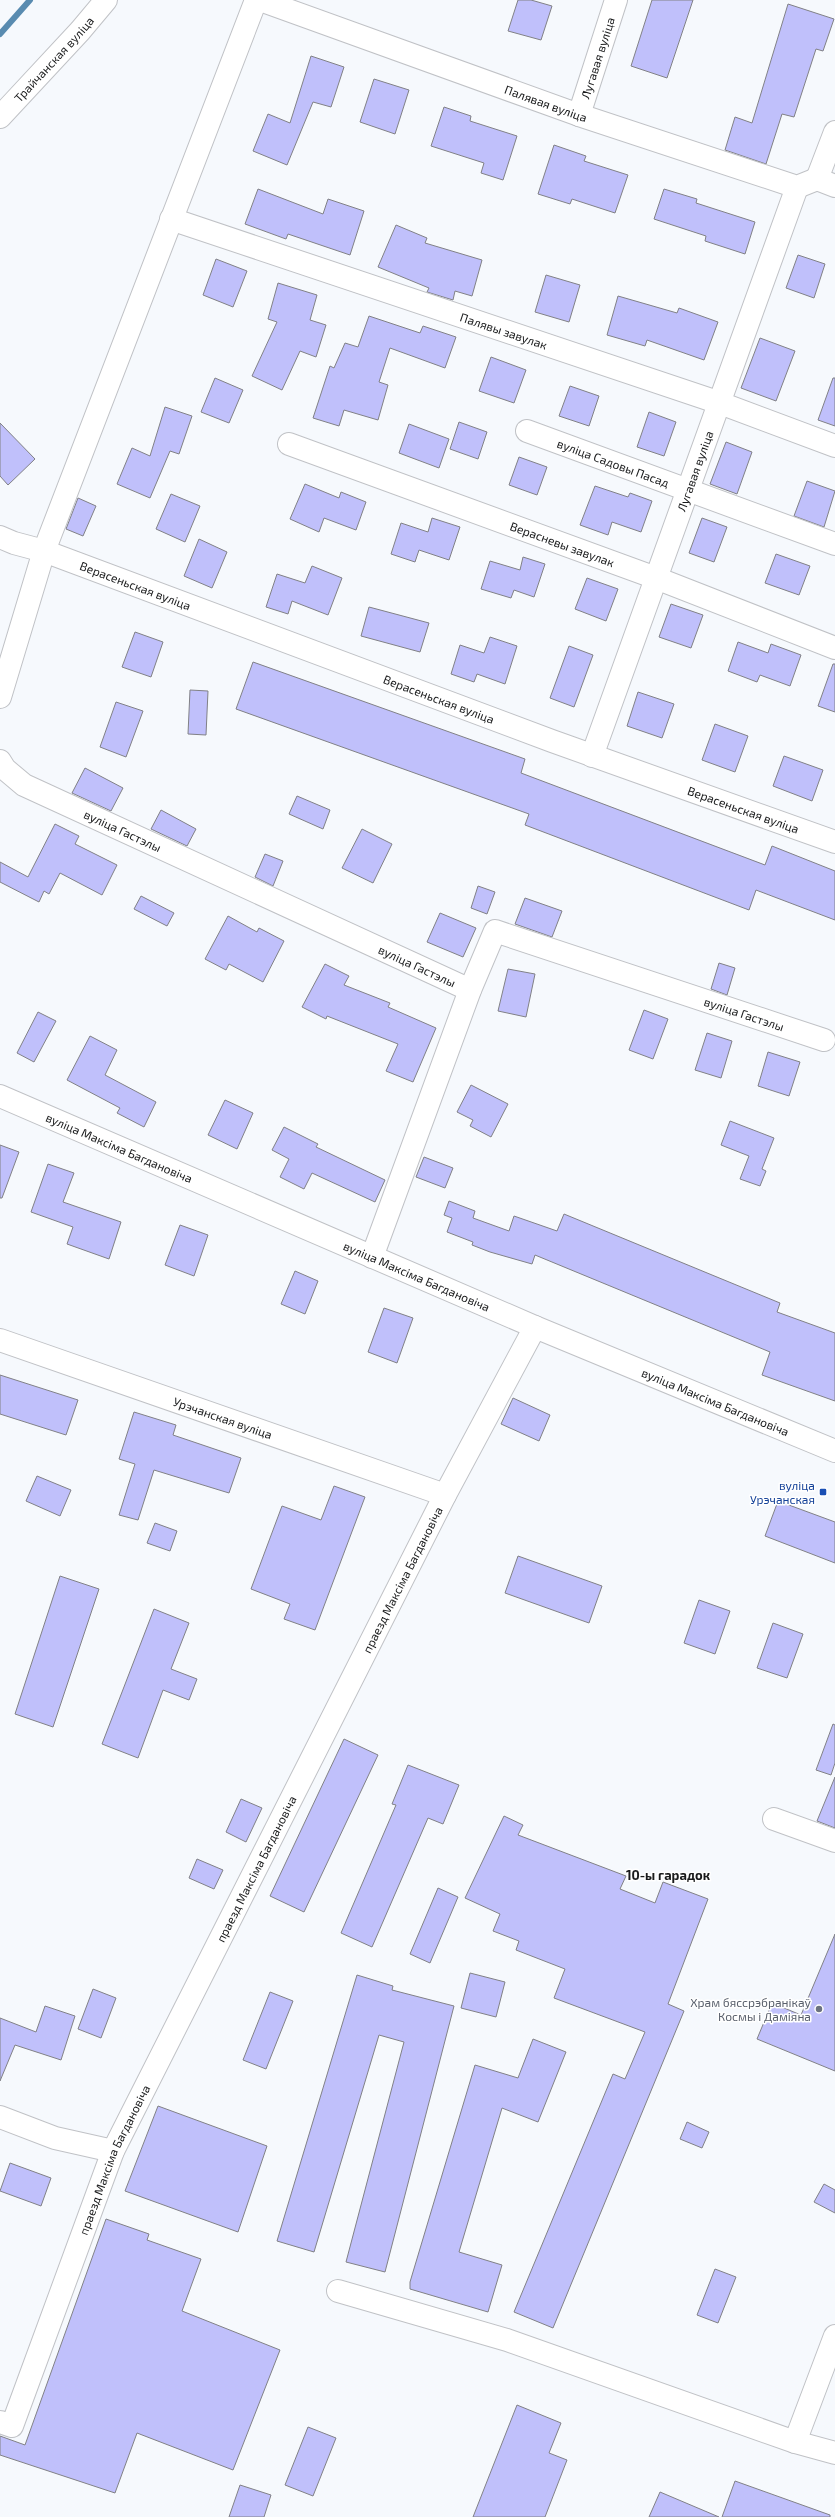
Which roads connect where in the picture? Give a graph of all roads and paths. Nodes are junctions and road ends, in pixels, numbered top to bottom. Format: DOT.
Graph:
graph roads {
  1 [pos="106,0"];
  2 [pos="256,0"];
  3 [pos="260,0"];
  4 [pos="616,0"];
  5 [pos="579,116"];
  6 [pos="0,117"];
  7 [pos="835,132"];
  8 [pos="826,183"];
  9 [pos="797,187"];
  10 [pos="171,219"];
  11 [pos="720,403"];
  12 [pos="527,431"];
  13 [pos="289,444"];
  14 [pos="835,446"];
  15 [pos="687,488"];
  16 [pos="0,536"];
  17 [pos="835,544"];
  18 [pos="44,551"];
  19 [pos="656,578"];
  20 [pos="835,648"];
  21 [pos="0,697"];
  22 [pos="592,756"];
  23 [pos="0,761"];
  24 [pos="835,842"];
  25 [pos="470,990"];
  26 [pos="824,1040"];
  27 [pos="0,1096"];
  28 [pos="372,1257"];
  29 [pos="535,1327"];
  30 [pos="0,1340"];
  31 [pos="835,1451"];
  32 [pos="445,1496"];
  33 [pos="774,1819"];
  34 [pos="835,1841"];
  35 [pos="0,2117"];
  36 [pos="113,2150"];
  37 [pos="338,2291"];
  38 [pos="835,2336"];
  39 [pos="6,2424"];
  40 [pos="795,2442"];
  41 [pos="835,2453"];
  1 -- 6 [label="street, Трайчанская вуліца"];
  2 -- 10 [label="street"];
  3 -- 5 [label="street, Палявая вуліца"];
  4 -- 5 [label="street, Лугавая вуліца"];
  5 -- 9 [label="street, Палявая вуліца"];
  7 -- 8 [label="street"];
  8 -- 9 [label="street"];
  9 -- 11 [label="street, Лугавая вуліца"];
  10 -- 11 [label="street, Палявы завулак"];
  10 -- 18 [label="street"];
  11 -- 14 [label="street, Палявы завулак"];
  11 -- 15 [label="street, Лугавая вуліца"];
  12 -- 15 [label="street, вуліца Садовы Пасад"];
  13 -- 19 [label="street, Верасневы завулак"];
  15 -- 17 [label="street, вуліца Садовы Пасад"];
  15 -- 19 [label="street, Лугавая вуліца"];
  16 -- 18 [label="street, Верасеньская вуліца"];
  18 -- 21 [label="street"];
  18 -- 22 [label="street, Верасеньская вуліца"];
  19 -- 20 [label="street, Верасневы завулак"];
  19 -- 22 [label="street, Лугавая вуліца"];
  22 -- 24 [label="street, Верасеньская вуліца"];
  23 -- 25 [label="street, вуліца Гастэлы"];
  25 -- 26 [label="street, вуліца Гастэлы"];
  25 -- 28 [label="street"];
  27 -- 28 [label="street, вуліца Максіма Багдановіча"];
  28 -- 29 [label="street, вуліца Максіма Багдановіча"];
  29 -- 31 [label="street, вуліца Максіма Багдановіча"];
  29 -- 32 [label="street, праезд Максіма Багдановіча"];
  30 -- 32 [label="street, Урэчанская вуліца"];
  32 -- 36 [label="street, праезд Максіма Багдановіча"];
  33 -- 34 [label="street"];
  35 -- 36 [label="street"];
  36 -- 39 [label="street, праезд Максіма Багдановіча"];
  37 -- 40 [label="street"];
  38 -- 40 [label="street"];
  40 -- 41 [label="street"];
}
